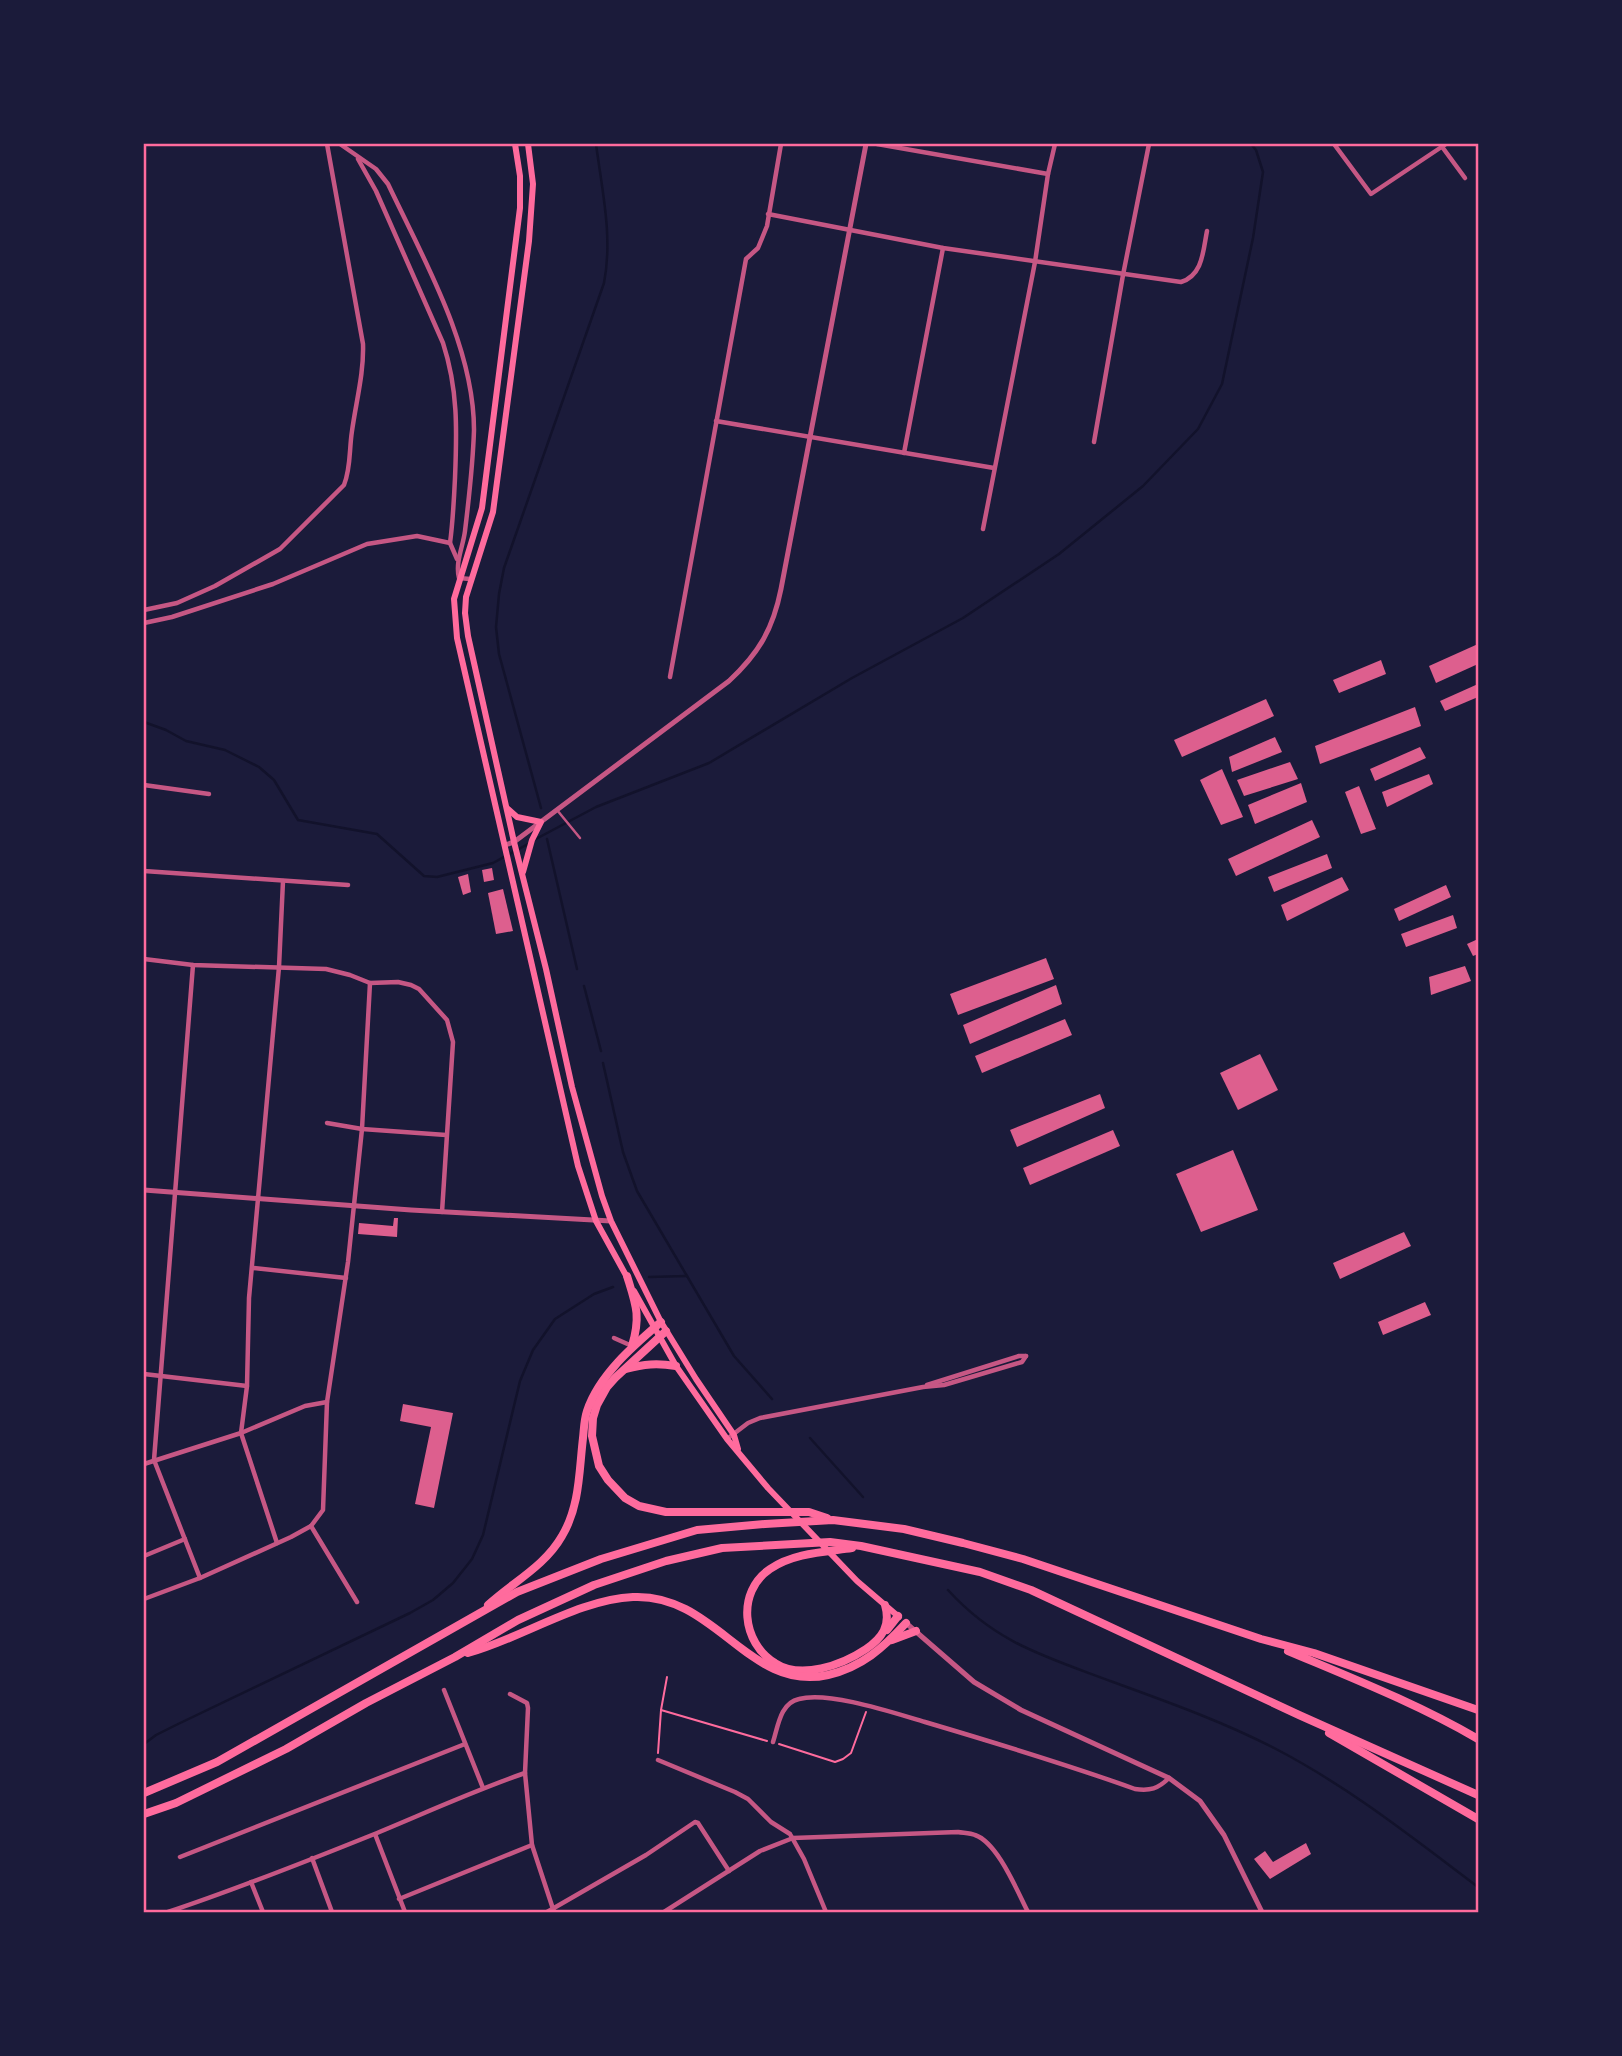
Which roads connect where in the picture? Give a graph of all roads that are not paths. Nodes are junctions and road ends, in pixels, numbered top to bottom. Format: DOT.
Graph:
graph roads {
  1 [pos="327,144"];
  2 [pos="340,144"];
  3 [pos="515,144"];
  4 [pos="528,144"];
  5 [pos="781,144"];
  6 [pos="866,144"];
  7 [pos="877,144"];
  8 [pos="1055,144"];
  9 [pos="1149,144"];
  10 [pos="1334,144"];
  11 [pos="1442,144"];
  12 [pos="356,156"];
  13 [pos="1048,174"];
  14 [pos="1465,178"];
  15 [pos="768,214"];
  16 [pos="850,231"];
  17 [pos="1207,231"];
  18 [pos="943,248"];
  19 [pos="1035,262"];
  20 [pos="1123,275"];
  21 [pos="716,421"];
  22 [pos="810,436"];
  23 [pos="1094,442"];
  24 [pos="904,453"];
  25 [pos="994,468"];
  26 [pos="984,529"];
  27 [pos="450,542"];
  28 [pos="458,559"];
  29 [pos="459,578"];
  30 [pos="470,579"];
  31 [pos="144,610"];
  32 [pos="144,623"];
  33 [pos="670,677"];
  34 [pos="144,785"];
  35 [pos="209,793"];
  36 [pos="506,807"];
  37 [pos="557,810"];
  38 [pos="541,822"];
  39 [pos="580,838"];
  40 [pos="514,842"];
  41 [pos="505,845"];
  42 [pos="144,871"];
  43 [pos="522,874"];
  44 [pos="283,881"];
  45 [pos="348,885"];
  46 [pos="144,959"];
  47 [pos="193,965"];
  48 [pos="279,967"];
  49 [pos="369,983"];
  50 [pos="327,1123"];
  51 [pos="362,1129"];
  52 [pos="446,1135"];
  53 [pos="144,1190"];
  54 [pos="175,1192"];
  55 [pos="260,1199"];
  56 [pos="355,1206"];
  57 [pos="442,1212"];
  58 [pos="596,1221"];
  59 [pos="611,1221"];
  60 [pos="253,1268"];
  61 [pos="626,1276"];
  62 [pos="346,1278"];
  63 [pos="661,1322"];
  64 [pos="653,1329"];
  65 [pos="666,1331"];
  66 [pos="658,1337"];
  67 [pos="614,1338"];
  68 [pos="632,1346"];
  69 [pos="676,1366"];
  70 [pos="623,1370"];
  71 [pos="144,1374"];
  72 [pos="161,1376"];
  73 [pos="247,1386"];
  74 [pos="923,1387"];
  75 [pos="327,1402"];
  76 [pos="241,1433"];
  77 [pos="730,1437"];
  78 [pos="154,1461"];
  79 [pos="144,1464"];
  80 [pos="833,1520"];
  81 [pos="311,1526"];
  82 [pos="185,1539"];
  83 [pos="277,1543"];
  84 [pos="861,1546"];
  85 [pos="144,1556"];
  86 [pos="200,1578"];
  87 [pos="144,1599"];
  88 [pos="356,1602"];
  89 [pos="885,1605"];
  90 [pos="477,1615"];
  91 [pos="898,1616"];
  92 [pos="906,1623"];
  93 [pos="916,1631"];
  94 [pos="886,1638"];
  95 [pos="1261,1639"];
  96 [pos="455,1657"];
  97 [pos="443,1690"];
  98 [pos="510,1694"];
  99 [pos="1479,1710"];
  100 [pos="1299,1715"];
  101 [pos="1479,1739"];
  102 [pos="773,1742"];
  103 [pos="465,1744"];
  104 [pos="658,1760"];
  105 [pos="525,1773"];
  106 [pos="1169,1778"];
  107 [pos="483,1788"];
  108 [pos="144,1793"];
  109 [pos="1479,1795"];
  110 [pos="144,1814"];
  111 [pos="1479,1819"];
  112 [pos="375,1834"];
  113 [pos="793,1838"];
  114 [pos="532,1845"];
  115 [pos="180,1857"];
  116 [pos="312,1858"];
  117 [pos="729,1871"];
  118 [pos="251,1882"];
  119 [pos="399,1899"];
  120 [pos="552,1912"];
  121 [pos="168,1913"];
  122 [pos="263,1913"];
  123 [pos="332,1913"];
  124 [pos="405,1913"];
  125 [pos="664,1913"];
  126 [pos="826,1913"];
  127 [pos="1028,1913"];
  128 [pos="1262,1913"];
  1 -- 31 [label="street"];
  2 -- 12 [label="street"];
  3 -- 29 [label="main road"];
  4 -- 30 [label="main road"];
  5 -- 15 [label="street"];
  6 -- 16 [label="street"];
  7 -- 13 [label="street"];
  8 -- 13 [label="street"];
  9 -- 20 [label="street"];
  10 -- 11 [label="street"];
  11 -- 14 [label="street"];
  12 -- 27 [label="street"];
  12 -- 28 [label="street"];
  13 -- 19 [label="street"];
  15 -- 16 [label="street"];
  15 -- 21 [label="street"];
  16 -- 18 [label="street"];
  16 -- 22 [label="street"];
  17 -- 20 [label="street"];
  18 -- 19 [label="street"];
  18 -- 24 [label="street"];
  19 -- 20 [label="street"];
  19 -- 25 [label="street"];
  20 -- 23 [label="street"];
  21 -- 22 [label="street"];
  21 -- 33 [label="street"];
  22 -- 24 [label="street"];
  22 -- 37 [label="street"];
  24 -- 25 [label="street"];
  25 -- 26 [label="street"];
  27 -- 28 [label="street"];
  27 -- 32 [label="street"];
  28 -- 29 [label="street"];
  29 -- 30 [label="street"];
  29 -- 41 [label="main road"];
  30 -- 36 [label="main road"];
  34 -- 35 [label="street"];
  36 -- 38 [label="main road"];
  36 -- 40 [label="main road"];
  37 -- 38 [label="street"];
  37 -- 39 [label="lane"];
  38 -- 40 [label="street"];
  38 -- 43 [label="main road"];
  40 -- 41 [label="street"];
  40 -- 43 [label="main road"];
  41 -- 58 [label="main road"];
  42 -- 44 [label="street"];
  43 -- 59 [label="main road"];
  44 -- 45 [label="street"];
  44 -- 48 [label="street"];
  46 -- 47 [label="street"];
  47 -- 48 [label="street"];
  47 -- 54 [label="street"];
  48 -- 49 [label="street"];
  48 -- 55 [label="street"];
  49 -- 51 [label="street"];
  49 -- 52 [label="street"];
  50 -- 51 [label="street"];
  51 -- 52 [label="street"];
  51 -- 56 [label="street"];
  52 -- 57 [label="street"];
  53 -- 54 [label="street"];
  54 -- 55 [label="street"];
  54 -- 72 [label="street"];
  55 -- 56 [label="street"];
  55 -- 60 [label="street"];
  56 -- 57 [label="street"];
  56 -- 62 [label="street"];
  57 -- 58 [label="street"];
  58 -- 59 [label="street"];
  58 -- 61 [label="main road"];
  59 -- 63 [label="main road"];
  60 -- 62 [label="street"];
  60 -- 73 [label="street"];
  61 -- 64 [label="main road"];
  61 -- 68 [label="highway"];
  62 -- 75 [label="street"];
  63 -- 64 [label="highway"];
  63 -- 65 [label="main road"];
  64 -- 66 [label="main road"];
  64 -- 68 [label="highway"];
  65 -- 66 [label="highway"];
  65 -- 77 [label="main road"];
  66 -- 68 [label="street"];
  66 -- 69 [label="main road"];
  66 -- 70 [label="highway"];
  67 -- 68 [label="street"];
  68 -- 90 [label="highway"];
  69 -- 70 [label="highway"];
  69 -- 77 [label="main road"];
  70 -- 80 [label="highway"];
  71 -- 72 [label="street"];
  72 -- 73 [label="street"];
  72 -- 78 [label="street"];
  73 -- 76 [label="street"];
  74 -- 74 [label="street"];
  74 -- 77 [label="street"];
  75 -- 76 [label="street"];
  75 -- 81 [label="street"];
  76 -- 78 [label="street"];
  76 -- 83 [label="street"];
  77 -- 89 [label="main road"];
  78 -- 79 [label="street"];
  78 -- 82 [label="street"];
  80 -- 90 [label="highway"];
  80 -- 95 [label="highway"];
  81 -- 83 [label="street"];
  81 -- 88 [label="street"];
  82 -- 85 [label="street"];
  82 -- 86 [label="street"];
  83 -- 86 [label="street"];
  84 -- 94 [label="highway"];
  84 -- 96 [label="highway"];
  84 -- 100 [label="highway"];
  86 -- 87 [label="street"];
  89 -- 91 [label="main road"];
  89 -- 94 [label="highway"];
  90 -- 108 [label="highway"];
  91 -- 92 [label="main road"];
  91 -- 94 [label="highway"];
  92 -- 93 [label="street"];
  92 -- 94 [label="highway"];
  93 -- 94 [label="highway"];
  93 -- 106 [label="street"];
  94 -- 96 [label="highway"];
  95 -- 99 [label="highway"];
  95 -- 101 [label="highway"];
  96 -- 110 [label="highway"];
  97 -- 103 [label="street"];
  98 -- 105 [label="street"];
  100 -- 109 [label="highway"];
  100 -- 111 [label="highway"];
  102 -- 106 [label="street"];
  103 -- 107 [label="street"];
  103 -- 115 [label="street"];
  104 -- 113 [label="street"];
  105 -- 107 [label="street"];
  105 -- 114 [label="street"];
  106 -- 128 [label="street"];
  107 -- 112 [label="street"];
  112 -- 116 [label="street"];
  112 -- 119 [label="street"];
  113 -- 117 [label="street"];
  113 -- 126 [label="street"];
  113 -- 127 [label="street"];
  114 -- 119 [label="street"];
  114 -- 120 [label="street"];
  116 -- 118 [label="street"];
  116 -- 123 [label="street"];
  117 -- 120 [label="street"];
  117 -- 125 [label="street"];
  118 -- 121 [label="street"];
  118 -- 122 [label="street"];
  119 -- 124 [label="street"];
}
